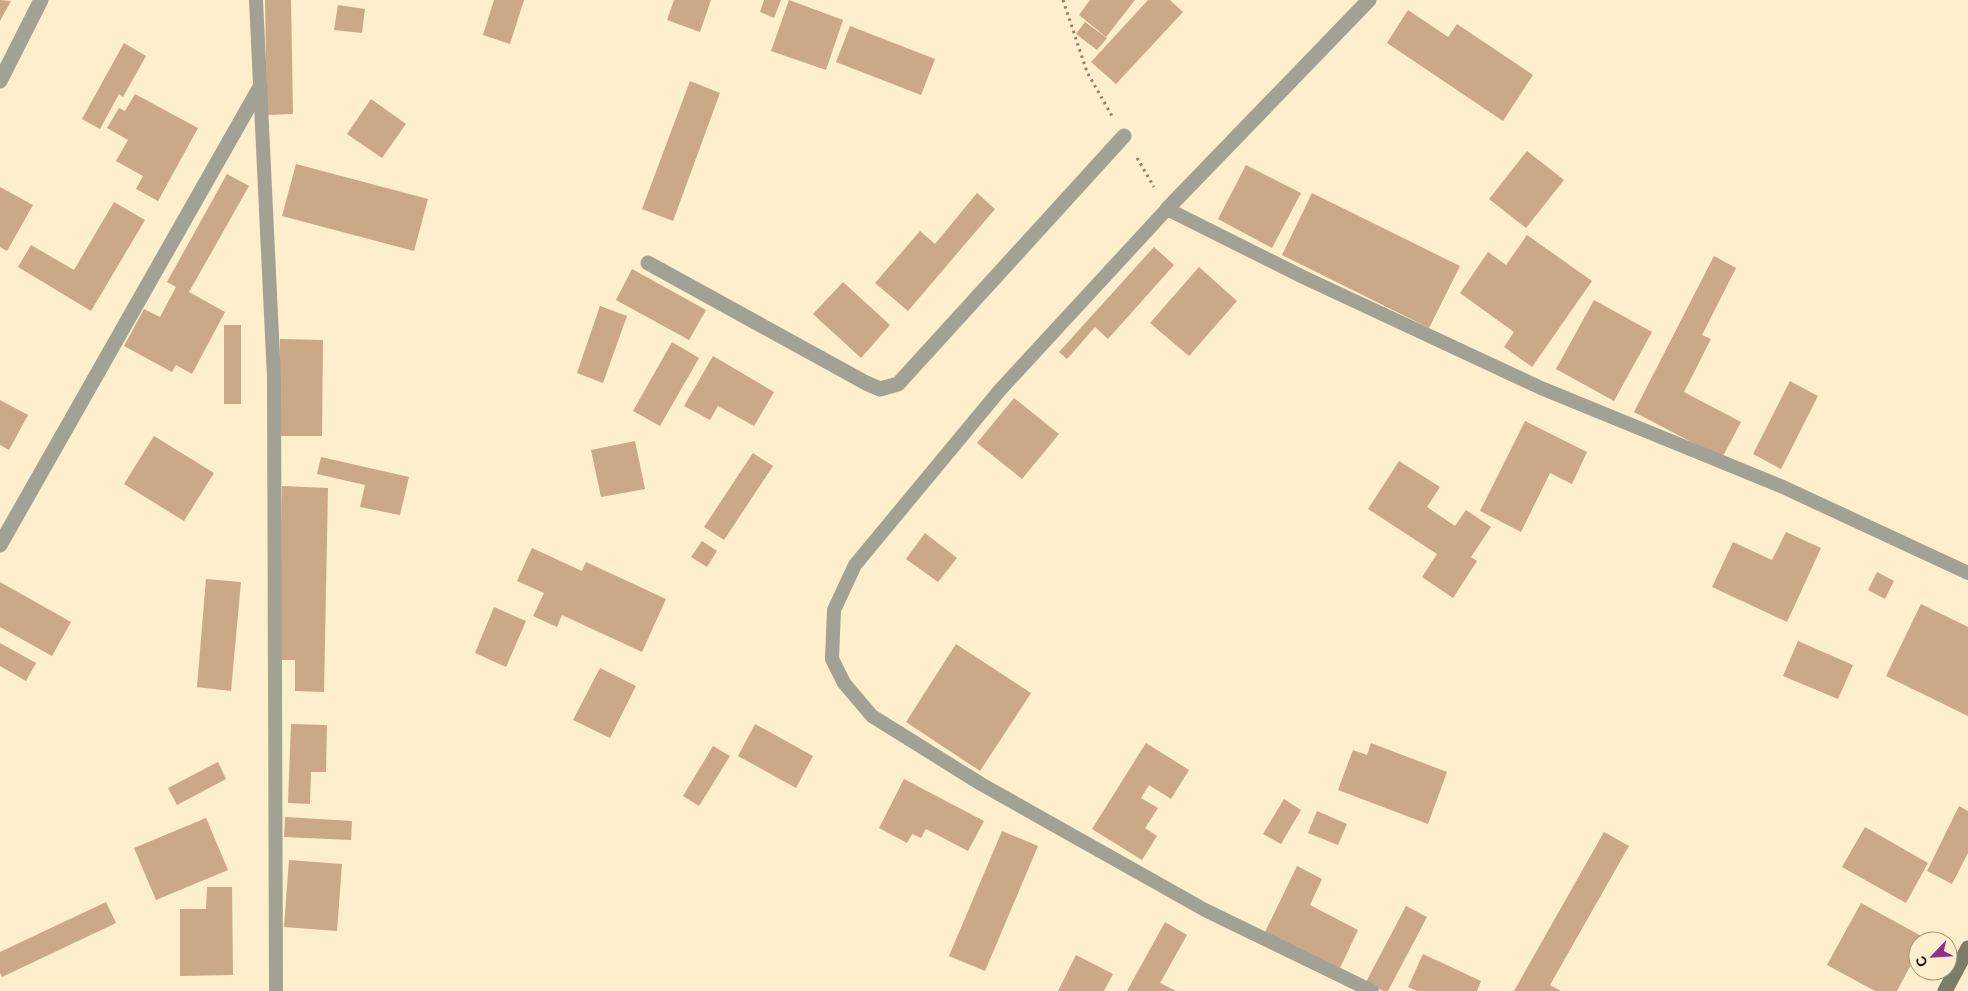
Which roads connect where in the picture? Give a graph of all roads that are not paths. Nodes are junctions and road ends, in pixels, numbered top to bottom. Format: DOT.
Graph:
graph roads {
  1 [pos="41,0"];
  2 [pos="256,0"];
  3 [pos="1369,0"];
  4 [pos="0,81"];
  5 [pos="260,87"];
  6 [pos="1124,136"];
  7 [pos="1167,209"];
  8 [pos="648,264"];
  9 [pos="0,544"];
  10 [pos="1968,573"];
  11 [pos="1968,948"];
  12 [pos="276,991"];
  13 [pos="1372,991"];
  14 [pos="1945,991"];
  1 -- 4 [label="street"];
  2 -- 5 [label="lane"];
  3 -- 7 [label="street"];
  5 -- 9 [label="street"];
  5 -- 12 [label="lane"];
  6 -- 8 [label="street"];
  7 -- 10 [label="lane"];
  7 -- 13 [label="lane"];
  11 -- 14 [label="street"];
}
